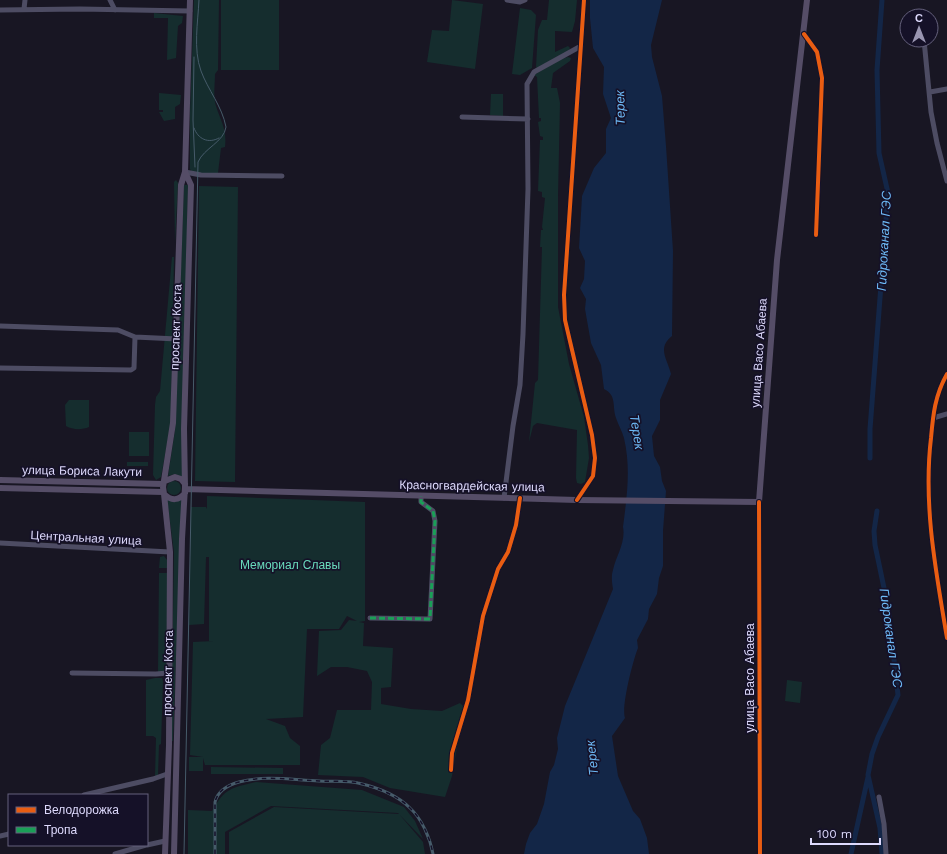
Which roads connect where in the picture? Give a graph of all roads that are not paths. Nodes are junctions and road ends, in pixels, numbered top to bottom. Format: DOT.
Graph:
graph roads {
  1 [pos="25,0"];
  2 [pos="110,0"];
  3 [pos="190,0"];
  4 [pos="507,0"];
  5 [pos="525,0"];
  6 [pos="584,0"];
  7 [pos="807,0"];
  8 [pos="24,9"];
  9 [pos="0,10"];
  10 [pos="115,10"];
  11 [pos="190,11"];
  12 [pos="804,34"];
  13 [pos="581,46"];
  14 [pos="924,48"];
  15 [pos="947,89"];
  16 [pos="930,92"];
  17 [pos="462,117"];
  18 [pos="528,119"];
  19 [pos="185,172"];
  20 [pos="282,176"];
  21 [pos="947,181"];
  22 [pos="816,235"];
  23 [pos="0,326"];
  24 [pos="135,337"];
  25 [pos="177,339"];
  26 [pos="0,368"];
  27 [pos="947,374"];
  28 [pos="947,414"];
  29 [pos="933,418"];
  30 [pos="0,480"];
  31 [pos="164,482"];
  32 [pos="0,488"];
  33 [pos="185,489"];
  34 [pos="164,493"];
  35 [pos="421,496"];
  36 [pos="504,498"];
  37 [pos="520,498"];
  38 [pos="577,500"];
  39 [pos="759,502"];
  40 [pos="0,543"];
  41 [pos="170,552"];
  42 [pos="370,618"];
  43 [pos="947,638"];
  44 [pos="72,673"];
  45 [pos="168,673"];
  46 [pos="168,762"];
  47 [pos="177,763"];
  48 [pos="451,770"];
  49 [pos="167,774"];
  50 [pos="88,794"];
  51 [pos="879,797"];
  52 [pos="165,841"];
  53 [pos="148,845"];
  54 [pos="143,846"];
  55 [pos="115,854"];
  56 [pos="165,854"];
  57 [pos="174,854"];
  58 [pos="760,854"];
  59 [pos="886,854"];
  1 -- 8 [label="street"];
  2 -- 10 [label="street"];
  3 -- 11 [label="main road, проспект Коста"];
  4 -- 5 [label="street"];
  6 -- 13 [label="street"];
  7 -- 12 [label="main road, улица Васо Абаева"];
  8 -- 9 [label="street"];
  8 -- 10 [label="street"];
  10 -- 11 [label="street"];
  11 -- 19 [label="main road, проспект Коста"];
  12 -- 22 [label="street"];
  12 -- 39 [label="main road, улица Васо Абаева"];
  13 -- 18 [label="street"];
  13 -- 38 [label="street"];
  14 -- 16 [label="street"];
  15 -- 16 [label="street"];
  16 -- 21 [label="street"];
  17 -- 18 [label="street"];
  18 -- 36 [label="street"];
  19 -- 20 [label="street"];
  19 -- 25 [label="main road, проспект Коста"];
  19 -- 33 [label="main road, проспект Коста"];
  23 -- 24 [label="street"];
  24 -- 25 [label="street"];
  24 -- 26 [label="street"];
  25 -- 31 [label="main road, проспект Коста"];
  27 -- 29 [label="street"];
  28 -- 29 [label="street"];
  29 -- 43 [label="street"];
  30 -- 31 [label="main road, улица Бориса Лакути"];
  31 -- 33 [label="main road"];
  31 -- 34 [label="main road, проспект Коста"];
  32 -- 34 [label="main road, улица Бориса Лакути"];
  33 -- 34 [label="main road"];
  33 -- 35 [label="main road, Красногвардейская улица"];
  33 -- 47 [label="main road, проспект Коста"];
  34 -- 41 [label="main road, проспект Коста"];
  35 -- 36 [label="main road, Красногвардейская улица"];
  35 -- 42 [label="street"];
  36 -- 37 [label="main road, Красногвардейская улица"];
  37 -- 38 [label="main road, Красногвардейская улица"];
  37 -- 48 [label="street"];
  38 -- 39 [label="main road, Красногвардейская улица"];
  39 -- 58 [label="street, улица Васо Абаева"];
  40 -- 41 [label="street, Центральная улица"];
  41 -- 45 [label="main road, проспект Коста"];
  44 -- 45 [label="street"];
  45 -- 46 [label="main road, проспект Коста"];
  46 -- 47 [label="main road"];
  46 -- 49 [label="main road, проспект Коста"];
  47 -- 57 [label="main road, проспект Коста"];
  49 -- 50 [label="street"];
  49 -- 52 [label="main road, проспект Коста"];
  51 -- 59 [label="street"];
  52 -- 53 [label="street"];
  52 -- 56 [label="main road, проспект Коста"];
  54 -- 55 [label="street"];
}
